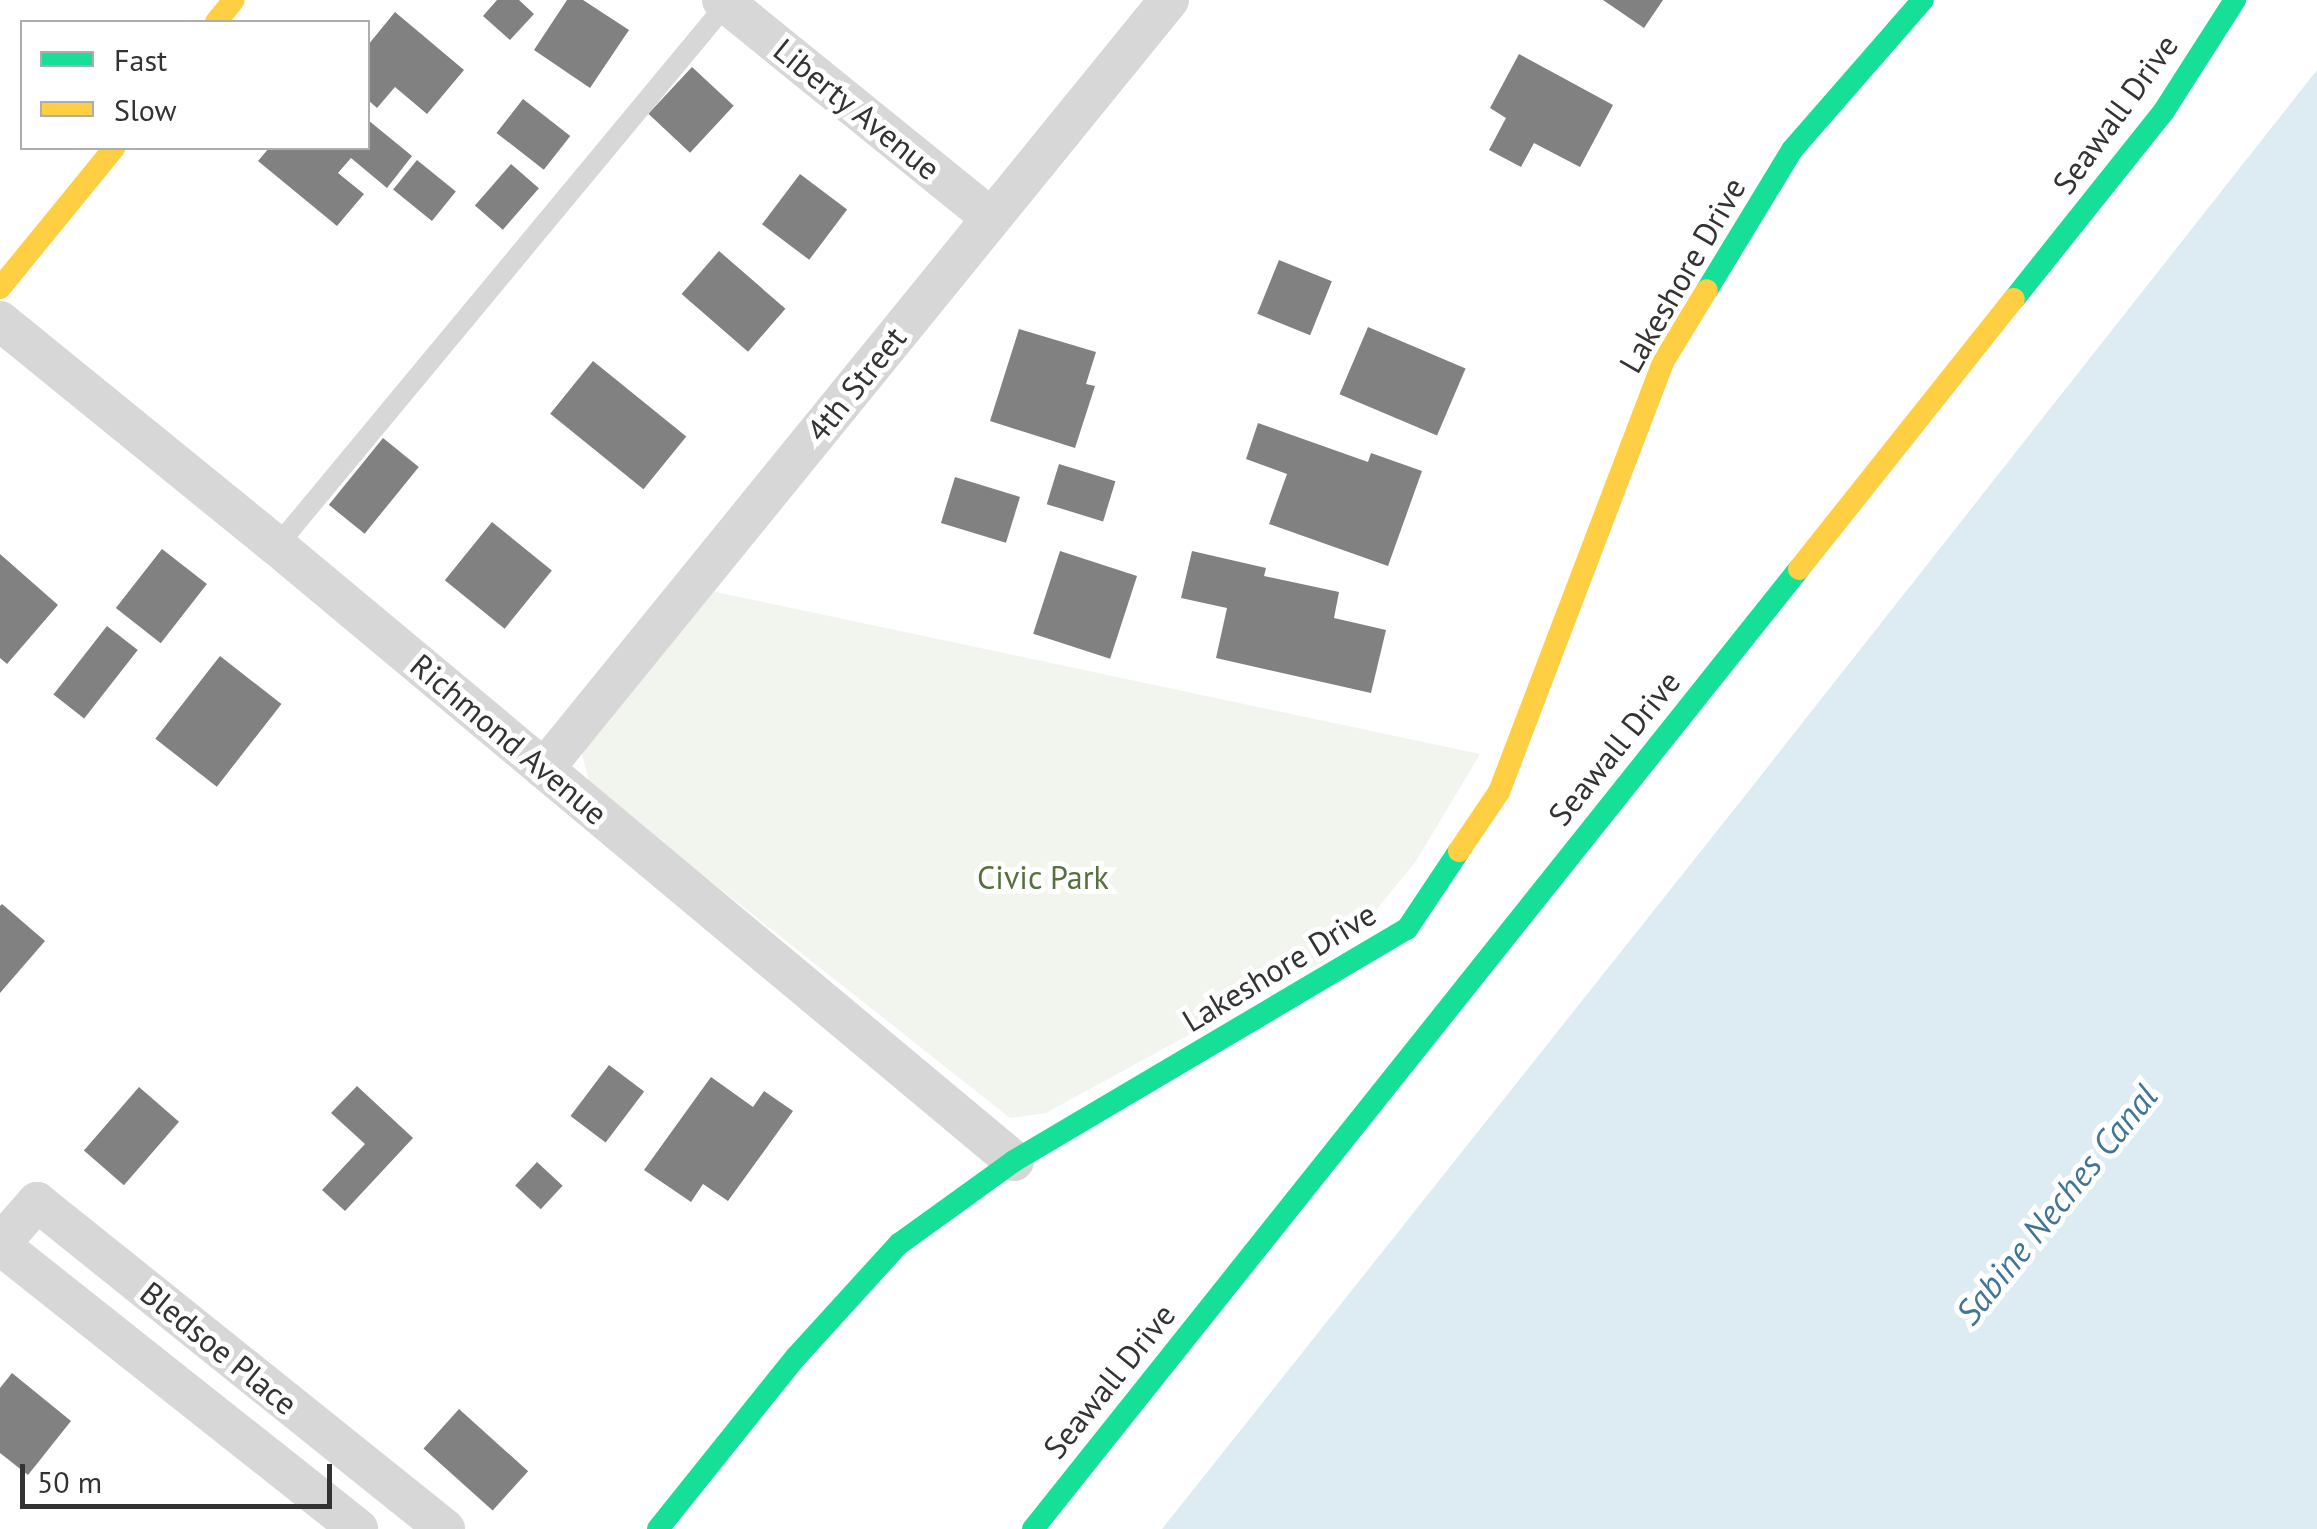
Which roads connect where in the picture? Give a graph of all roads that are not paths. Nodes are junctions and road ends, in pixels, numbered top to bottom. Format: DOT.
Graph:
graph roads {
  1 [pos="234,0"];
  2 [pos="1169,0"];
  3 [pos="1922,0"];
  4 [pos="2235,0"];
  5 [pos="726,1"];
  6 [pos="218,20"];
  7 [pos="112,150"];
  8 [pos="991,218"];
  9 [pos="0,288"];
  10 [pos="0,322"];
  11 [pos="277,546"];
  12 [pos="544,769"];
  13 [pos="1014,1161"];
  14 [pos="0,1244"];
  15 [pos="358,1529"];
  16 [pos="445,1529"];
  17 [pos="658,1529"];
  18 [pos="1033,1529"];
  1 -- 6 [label="street"];
  2 -- 8 [label="street, 4th Street"];
  3 -- 13 [label="street, Lakeshore Drive"];
  4 -- 18 [label="street, Seawall Drive"];
  5 -- 8 [label="street, Liberty Avenue"];
  5 -- 11 [label="lane"];
  7 -- 9 [label="street"];
  8 -- 12 [label="street, 4th Street"];
  10 -- 11 [label="street, Richmond Avenue"];
  11 -- 12 [label="street, Richmond Avenue"];
  12 -- 13 [label="street, Richmond Avenue"];
  13 -- 17 [label="street, Lakeshore Drive"];
  14 -- 15 [label="street, Bledsoe Place"];
  14 -- 16 [label="street, Bledsoe Place"];
}
